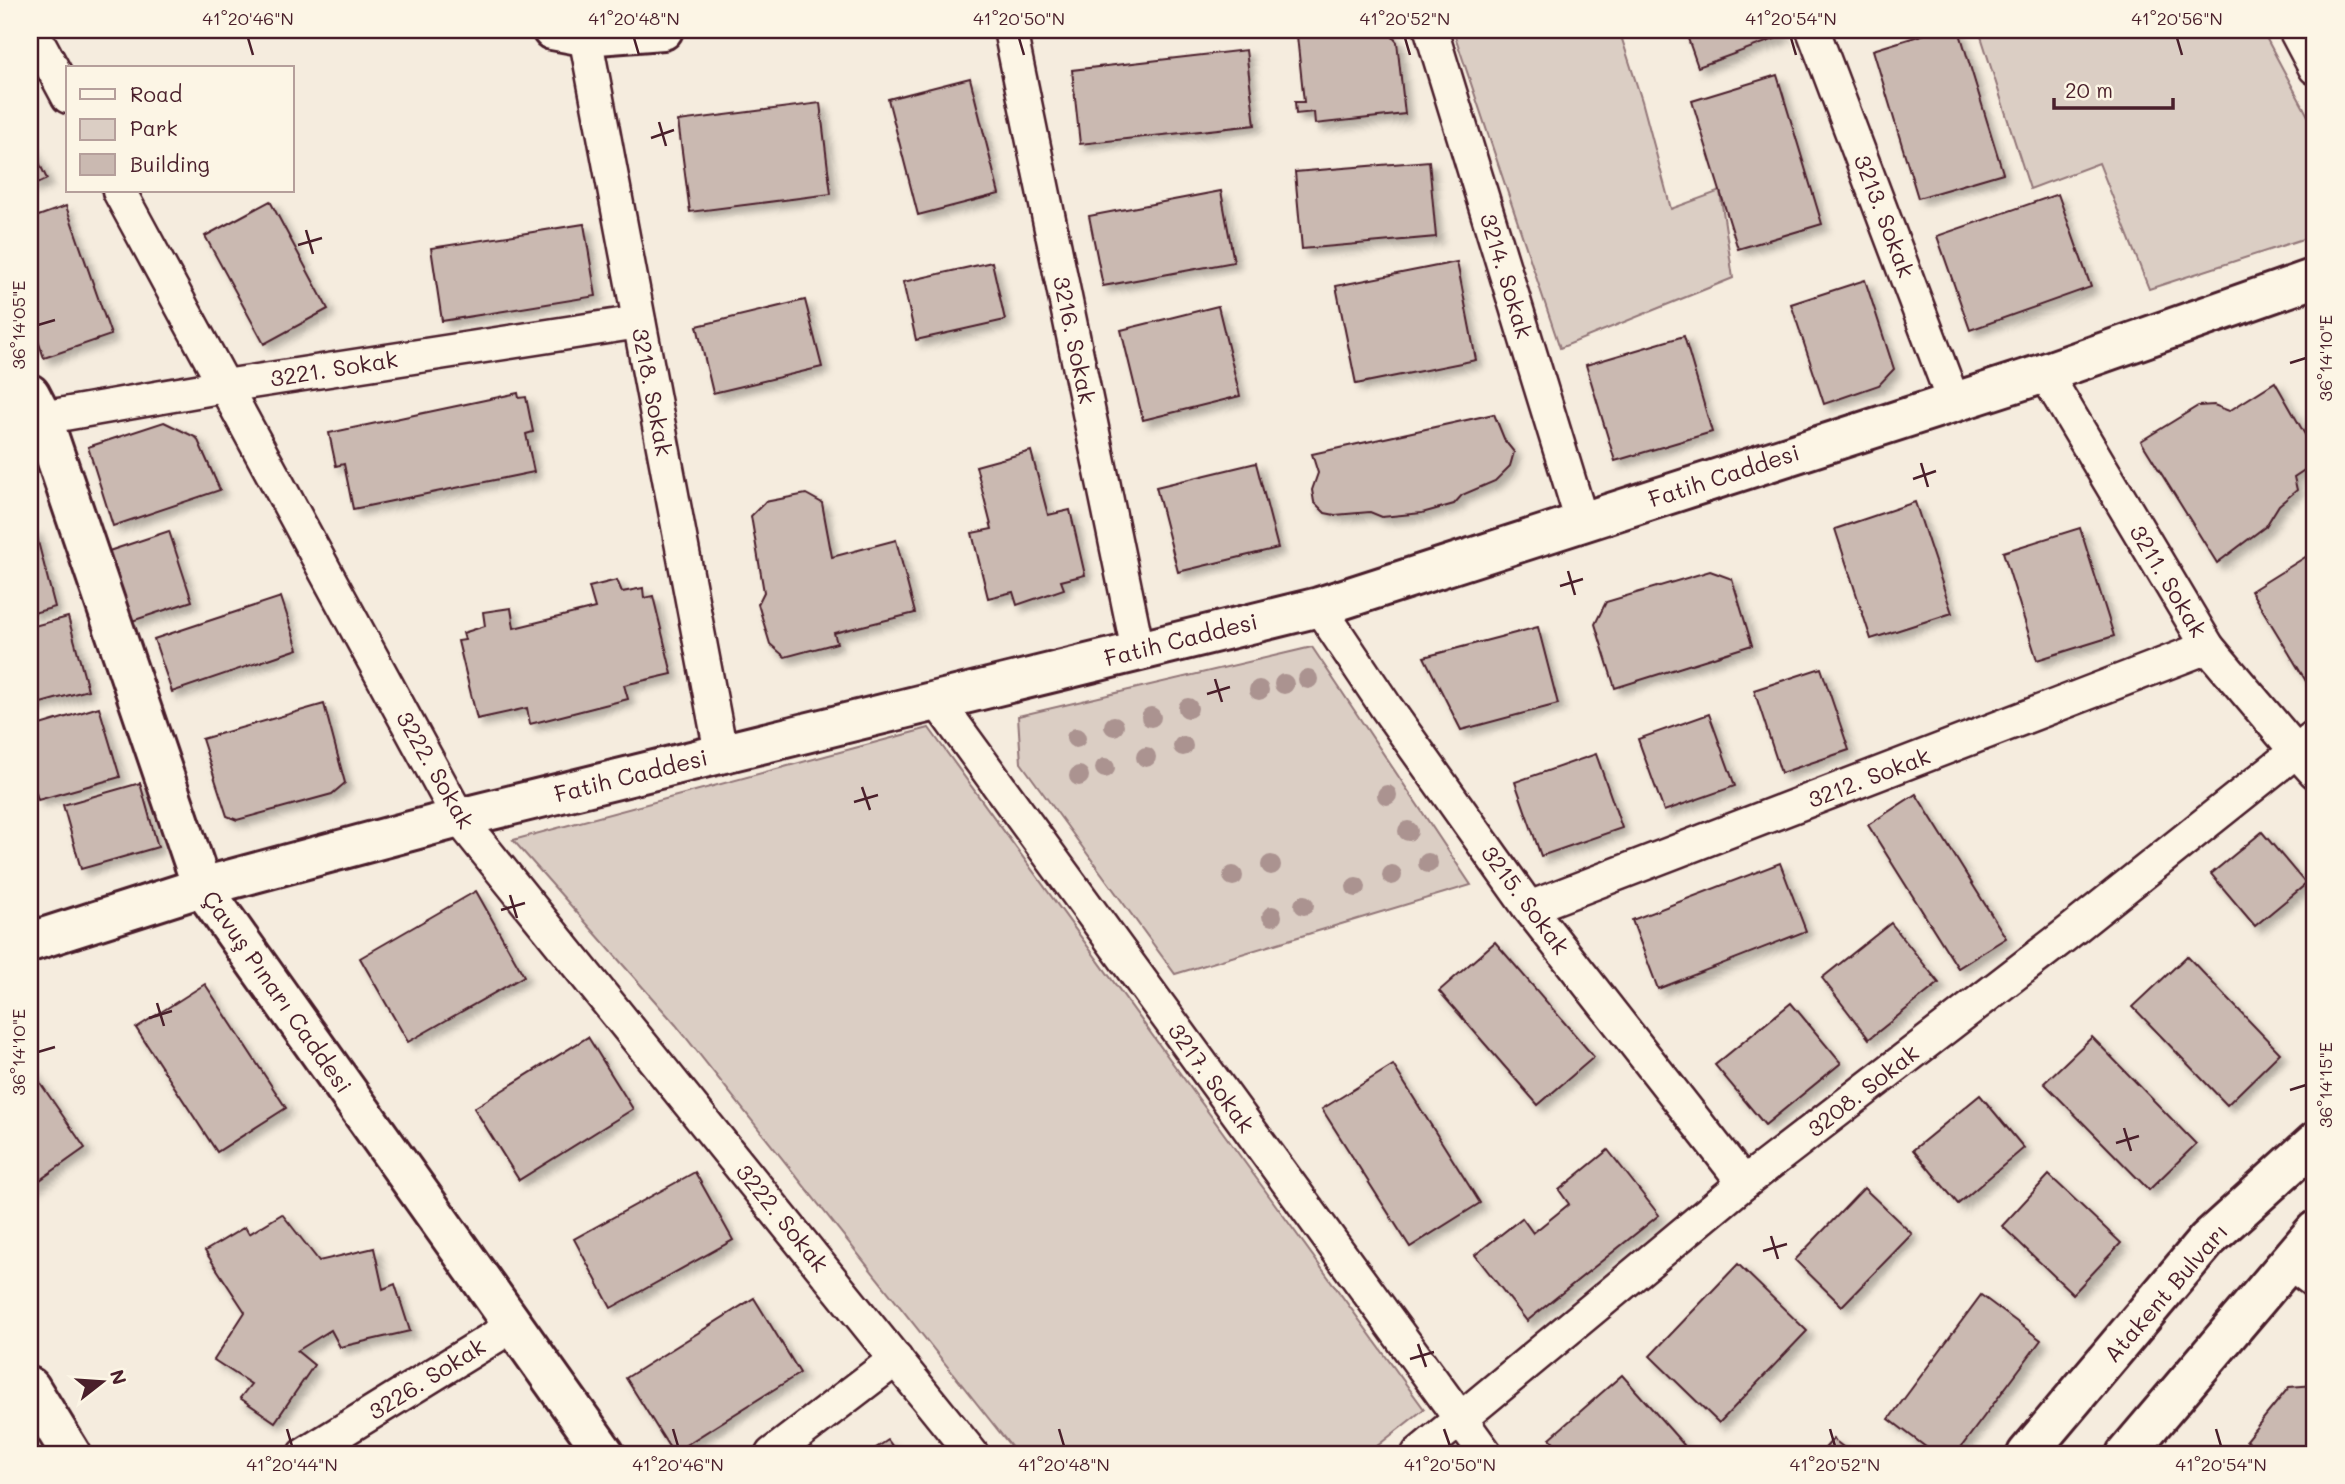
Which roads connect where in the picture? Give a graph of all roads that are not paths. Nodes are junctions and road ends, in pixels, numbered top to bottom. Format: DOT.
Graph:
graph roads {
  1 [pos="32,30"];
  2 [pos="663,30"];
  3 [pos="1010,30"];
  4 [pos="1431,30"];
  5 [pos="1813,30"];
  6 [pos="2295,30"];
  7 [pos="573,32"];
  8 [pos="2315,68"];
  9 [pos="66,93"];
  10 [pos="120,192"];
  11 [pos="2315,278"];
  12 [pos="639,322"];
  13 [pos="2045,373"];
  14 [pos="225,386"];
  15 [pos="1954,402"];
  16 [pos="34,411"];
  17 [pos="1582,522"];
  18 [pos="1319,607"];
  19 [pos="2208,647"];
  20 [pos="1138,651"];
  21 [pos="937,701"];
  22 [pos="721,753"];
  23 [pos="2309,753"];
  24 [pos="459,818"];
  25 [pos="202,887"];
  26 [pos="1529,908"];
  27 [pos="30,942"];
  28 [pos="2315,1142"];
  29 [pos="1744,1183"];
  30 [pos="2315,1231"];
  31 [pos="2303,1273"];
  32 [pos="514,1325"];
  33 [pos="896,1359"];
  34 [pos="30,1387"];
  35 [pos="1460,1420"];
  36 [pos="71,1454"];
  37 [pos="305,1454"];
  38 [pos="606,1454"];
  39 [pos="772,1454"];
  40 [pos="972,1454"];
  41 [pos="1418,1454"];
  42 [pos="1486,1454"];
  43 [pos="2027,1454"];
  44 [pos="2126,1454"];
  1 -- 9 [label="street"];
  2 -- 7 [label="street"];
  3 -- 20 [label="street, 3216. Sokak"];
  4 -- 17 [label="street, 3214. Sokak"];
  5 -- 15 [label="street, 3213. Sokak"];
  6 -- 8 [label="street"];
  7 -- 12 [label="street, 3218. Sokak"];
  10 -- 14 [label="street, 3222. Sokak"];
  11 -- 13 [label="street, Fatih Caddesi"];
  12 -- 14 [label="street, 3221. Sokak"];
  12 -- 22 [label="street, 3218. Sokak"];
  13 -- 15 [label="street, Fatih Caddesi"];
  13 -- 19 [label="street, 3211. Sokak"];
  14 -- 16 [label="street, 3221. Sokak"];
  14 -- 24 [label="street, 3222. Sokak"];
  15 -- 17 [label="street, Fatih Caddesi"];
  16 -- 25 [label="street, Çavuş Pınarı Caddesi"];
  17 -- 18 [label="street, Fatih Caddesi"];
  18 -- 20 [label="street, Fatih Caddesi"];
  18 -- 26 [label="street, 3215. Sokak"];
  19 -- 23 [label="street, 3211. Sokak"];
  19 -- 26 [label="street, 3212. Sokak"];
  20 -- 21 [label="street, Fatih Caddesi"];
  21 -- 22 [label="street, Fatih Caddesi"];
  21 -- 35 [label="street, 3217. Sokak"];
  22 -- 24 [label="street, Fatih Caddesi"];
  23 -- 29 [label="street, 3208. Sokak"];
  24 -- 25 [label="street, Fatih Caddesi"];
  24 -- 33 [label="street, 3222. Sokak"];
  25 -- 27 [label="street, Fatih Caddesi"];
  25 -- 32 [label="street, Çavuş Pınarı Caddesi"];
  26 -- 29 [label="street, 3215. Sokak"];
  28 -- 43 [label="street, Atakent Bulvarı"];
  29 -- 35 [label="street, 3208. Sokak"];
  30 -- 31 [label="street"];
  31 -- 44 [label="street"];
  32 -- 37 [label="street, 3226. Sokak"];
  32 -- 38 [label="street, Çavuş Pınarı Caddesi"];
  33 -- 39 [label="street"];
  33 -- 40 [label="street, 3222. Sokak"];
  34 -- 36 [label="street"];
  35 -- 41 [label="street, 3208. Sokak"];
  35 -- 42 [label="street, 3217. Sokak"];
}
